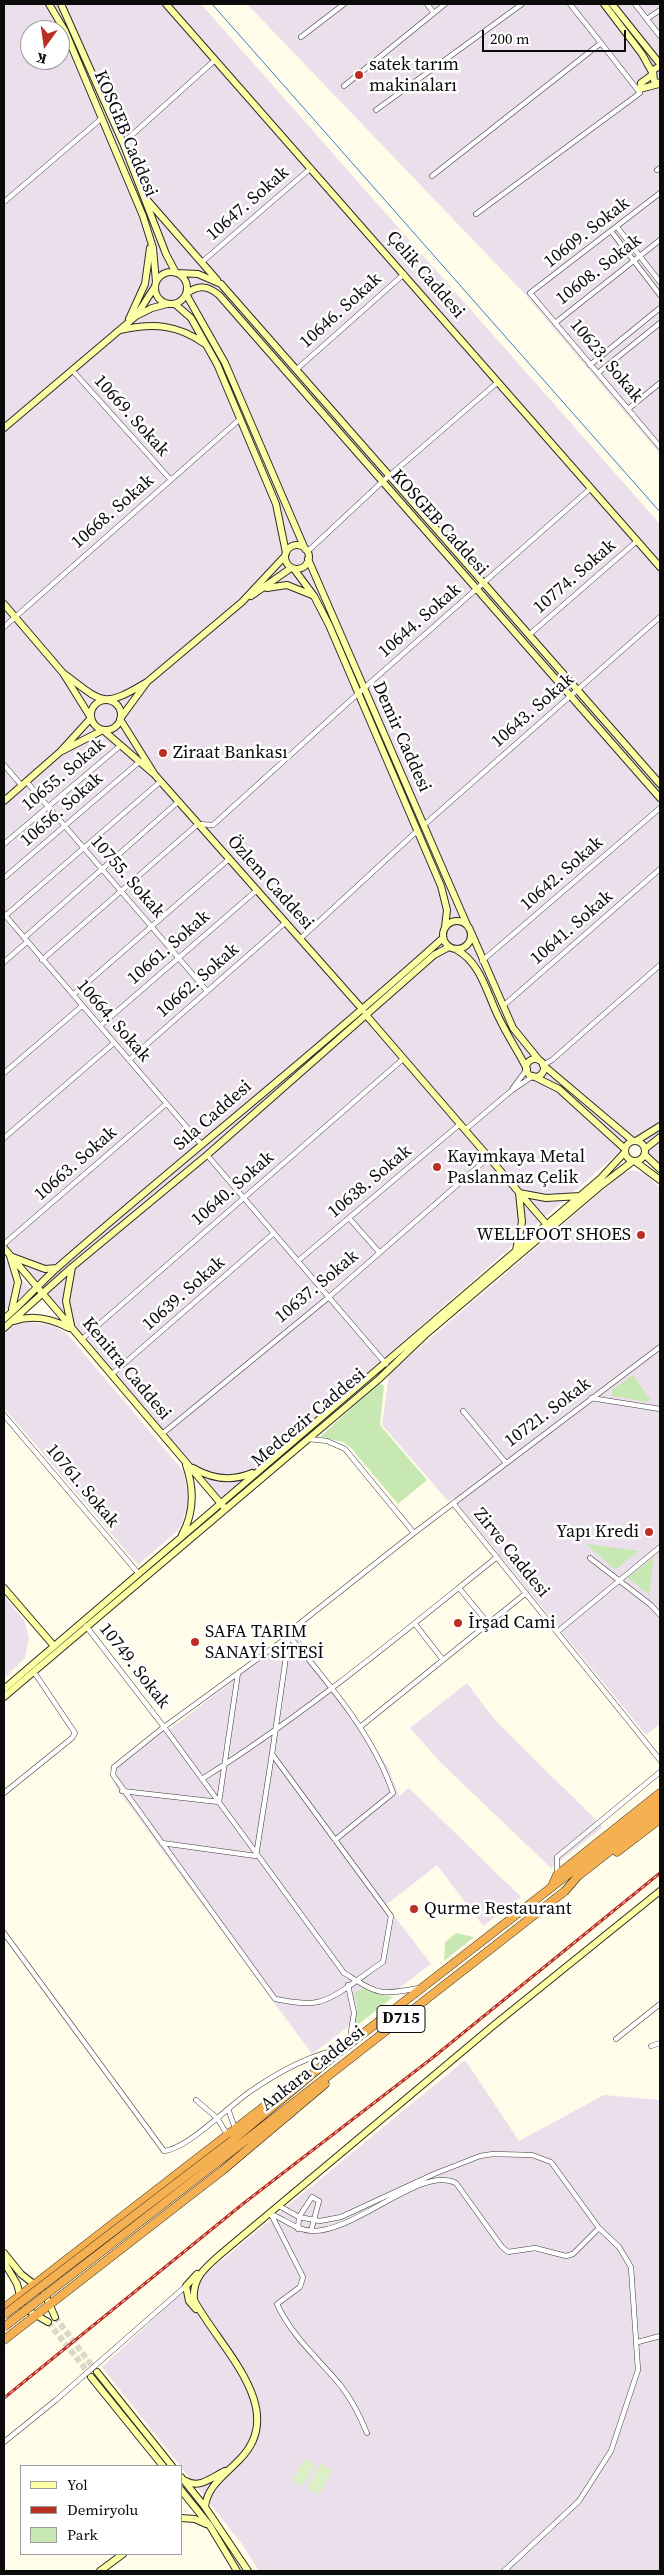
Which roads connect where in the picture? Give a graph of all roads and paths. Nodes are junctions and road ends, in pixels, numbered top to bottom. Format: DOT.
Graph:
graph roads {
  1 [pos="49,4"];
  2 [pos="166,4"];
  3 [pos="344,4"];
  4 [pos="426,4"];
  5 [pos="446,4"];
  6 [pos="522,4"];
  7 [pos="570,4"];
  8 [pos="604,4"];
  9 [pos="612,4"];
  10 [pos="635,4"];
  11 [pos="64,5"];
  12 [pos="660,10"];
  13 [pos="434,13"];
  14 [pos="647,20"];
  15 [pos="660,36"];
  16 [pos="301,37"];
  17 [pos="601,43"];
  18 [pos="215,60"];
  19 [pos="660,65"];
  20 [pos="652,74"];
  21 [pos="660,84"];
  22 [pos="344,86"];
  23 [pos="640,89"];
  24 [pos="376,110"];
  25 [pos="102,118"];
  26 [pos="123,143"];
  27 [pos="311,168"];
  28 [pos="432,176"];
  29 [pos="660,193"];
  30 [pos="146,198"];
  31 [pos="4,202"];
  32 [pos="476,214"];
  33 [pos="617,227"];
  34 [pos="611,231"];
  35 [pos="150,237"];
  36 [pos="660,240"];
  37 [pos="640,256"];
  38 [pos="634,260"];
  39 [pos="202,262"];
  40 [pos="176,273"];
  41 [pos="404,274"];
  42 [pos="660,282"];
  43 [pos="155,283"];
  44 [pos="222,284"];
  45 [pos="186,294"];
  46 [pos="530,294"];
  47 [pos="660,295"];
  48 [pos="167,304"];
  49 [pos="175,304"];
  50 [pos="660,308"];
  51 [pos="136,316"];
  52 [pos="128,323"];
  53 [pos="555,323"];
  54 [pos="660,323"];
  55 [pos="119,330"];
  56 [pos="209,346"];
  57 [pos="590,364"];
  58 [pos="296,369"];
  59 [pos="72,370"];
  60 [pos="598,373"];
  61 [pos="498,382"];
  62 [pos="660,384"];
  63 [pos="628,409"];
  64 [pos="240,419"];
  65 [pos="4,428"];
  66 [pos="660,447"];
  67 [pos="390,476"];
  68 [pos="171,480"];
  69 [pos="382,482"];
  70 [pos="591,488"];
  71 [pos="637,540"];
  72 [pos="307,553"];
  73 [pos="285,554"];
  74 [pos="660,567"];
  75 [pos="293,568"];
  76 [pos="485,582"];
  77 [pos="478,589"];
  78 [pos="261,590"];
  79 [pos="314,596"];
  80 [pos="242,602"];
  81 [pos="4,604"];
  82 [pos="15,617"];
  83 [pos="660,617"];
  84 [pos="4,627"];
  85 [pos="530,634"];
  86 [pos="63,673"];
  87 [pos="147,682"];
  88 [pos="363,689"];
  89 [pos="578,690"];
  90 [pos="358,694"];
  91 [pos="571,696"];
  92 [pos="106,701"];
  93 [pos="91,718"];
  94 [pos="120,719"];
  95 [pos="103,730"];
  96 [pos="120,746"];
  97 [pos="60,752"];
  98 [pos="138,763"];
  99 [pos="4,765"];
  100 [pos="155,775"];
  101 [pos="160,782"];
  102 [pos="24,783"];
  103 [pos="660,784"];
  104 [pos="660,798"];
  105 [pos="4,801"];
  106 [pos="178,802"];
  107 [pos="48,806"];
  108 [pos="660,808"];
  109 [pos="198,824"];
  110 [pos="424,825"];
  111 [pos="65,826"];
  112 [pos="416,831"];
  113 [pos="4,844"];
  114 [pos="84,848"];
  115 [pos="229,859"];
  116 [pos="102,869"];
  117 [pos="660,869"];
  118 [pos="4,878"];
  119 [pos="257,890"];
  120 [pos="121,891"];
  121 [pos="4,916"];
  122 [pos="286,922"];
  123 [pos="152,927"];
  124 [pos="445,927"];
  125 [pos="469,929"];
  126 [pos="443,938"];
  127 [pos="300,939"];
  128 [pos="26,940"];
  129 [pos="449,947"];
  130 [pos="457,950"];
  131 [pos="178,958"];
  132 [pos="42,960"];
  133 [pos="482,961"];
  134 [pos="4,962"];
  135 [pos="660,965"];
  136 [pos="207,991"];
  137 [pos="73,995"];
  138 [pos="82,1006"];
  139 [pos="502,1007"];
  140 [pos="365,1012"];
  141 [pos="100,1026"];
  142 [pos="114,1043"];
  143 [pos="404,1059"];
  144 [pos="129,1060"];
  145 [pos="541,1062"];
  146 [pos="526,1069"];
  147 [pos="4,1073"];
  148 [pos="533,1076"];
  149 [pos="511,1091"];
  150 [pos="166,1104"];
  151 [pos="460,1124"];
  152 [pos="660,1126"];
  153 [pos="465,1130"];
  154 [pos="660,1137"];
  155 [pos="4,1138"];
  156 [pos="634,1141"];
  157 [pos="202,1145"];
  158 [pos="625,1151"];
  159 [pos="645,1152"];
  160 [pos="207,1155"];
  161 [pos="488,1158"];
  162 [pos="635,1162"];
  163 [pos="660,1169"];
  164 [pos="660,1180"];
  165 [pos="519,1193"];
  166 [pos="581,1195"];
  167 [pos="244,1198"];
  168 [pos="349,1218"];
  169 [pos="548,1227"];
  170 [pos="274,1233"];
  171 [pos="4,1244"];
  172 [pos="4,1248"];
  173 [pos="516,1250"];
  174 [pos="379,1252"];
  175 [pos="10,1256"];
  176 [pos="298,1261"];
  177 [pos="72,1267"];
  178 [pos="57,1268"];
  179 [pos="36,1287"];
  180 [pos="42,1294"];
  181 [pos="329,1297"];
  182 [pos="9,1314"];
  183 [pos="4,1319"];
  184 [pos="11,1322"];
  185 [pos="4,1328"];
  186 [pos="73,1330"];
  187 [pos="81,1340"];
  188 [pos="660,1347"];
  189 [pos="384,1362"];
  190 [pos="390,1368"];
  191 [pos="111,1375"];
  192 [pos="591,1398"];
  193 [pos="660,1409"];
  194 [pos="463,1411"];
  195 [pos="4,1415"];
  196 [pos="162,1434"];
  197 [pos="306,1438"];
  198 [pos="184,1461"];
  199 [pos="506,1463"];
  200 [pos="258,1471"];
  201 [pos="220,1503"];
  202 [pos="453,1503"];
  203 [pos="225,1509"];
  204 [pos="414,1532"];
  205 [pos="181,1537"];
  206 [pos="660,1546"];
  207 [pos="497,1557"];
  208 [pos="590,1558"];
  209 [pos="139,1574"];
  210 [pos="620,1580"];
  211 [pos="4,1588"];
  212 [pos="459,1588"];
  213 [pos="526,1593"];
  214 [pos="660,1615"];
  215 [pos="488,1623"];
  216 [pos="414,1624"];
  217 [pos="84,1625"];
  218 [pos="557,1632"];
  219 [pos="289,1636"];
  220 [pos="54,1646"];
  221 [pos="443,1660"];
  222 [pos="34,1672"];
  223 [pos="238,1673"];
  224 [pos="4,1689"];
  225 [pos="332,1690"];
  226 [pos="4,1698"];
  227 [pos="164,1727"];
  228 [pos="360,1727"];
  229 [pos="276,1730"];
  230 [pos="272,1754"];
  231 [pos="660,1760"];
  232 [pos="224,1765"];
  233 [pos="660,1772"];
  234 [pos="202,1779"];
  235 [pos="122,1791"];
  236 [pos="4,1793"];
  237 [pos="660,1793"];
  238 [pos="219,1802"];
  239 [pos="660,1803"];
  240 [pos="660,1812"];
  241 [pos="660,1819"];
  242 [pos="335,1840"];
  243 [pos="161,1843"];
  244 [pos="256,1856"];
  245 [pos="557,1875"];
  246 [pos="552,1886"];
  247 [pos="565,1891"];
  248 [pos="660,1891"];
  249 [pos="4,1933"];
  250 [pos="355,1980"];
  251 [pos="348,1985"];
  252 [pos="423,1987"];
  253 [pos="660,2004"];
  254 [pos="616,2039"];
  255 [pos="660,2043"];
  256 [pos="369,2044"];
  257 [pos="350,2045"];
  258 [pos="651,2046"];
  259 [pos="329,2060"];
  260 [pos="196,2100"];
  261 [pos="228,2109"];
  262 [pos="217,2118"];
  263 [pos="235,2128"];
  264 [pos="232,2140"];
  265 [pos="280,2206"];
  266 [pos="271,2214"];
  267 [pos="299,2217"];
  268 [pos="314,2220"];
  269 [pos="599,2228"];
  270 [pos="298,2229"];
  271 [pos="311,2231"];
  272 [pos="4,2253"];
  273 [pos="4,2262"];
  274 [pos="208,2266"];
  275 [pos="34,2286"];
  276 [pos="186,2286"];
  277 [pos="21,2295"];
  278 [pos="50,2305"];
  279 [pos="4,2308"];
  280 [pos="4,2315"];
  281 [pos="202,2315"];
  282 [pos="36,2316"];
  283 [pos="55,2317"];
  284 [pos="48,2322"];
  285 [pos="4,2327"];
  286 [pos="660,2336"];
  287 [pos="4,2340"];
  288 [pos="638,2342"];
  289 [pos="97,2372"];
  290 [pos="91,2376"];
  291 [pos="367,2433"];
  292 [pos="4,2442"];
  293 [pos="162,2465"];
  294 [pos="171,2465"];
  295 [pos="230,2468"];
  296 [pos="182,2478"];
  297 [pos="182,2491"];
  298 [pos="205,2507"];
  299 [pos="182,2518"];
  300 [pos="210,2526"];
  301 [pos="122,2555"];
  302 [pos="100,2571"];
  303 [pos="237,2571"];
  304 [pos="248,2571"];
  305 [pos="504,2571"];
  1 -- 25 [label="street, KOSGEB Caddesi"];
  2 -- 18 [label="street, Çelik Caddesi"];
  3 -- 16 [label="street"];
  4 -- 13 [label="street"];
  5 -- 13 [label="street"];
  6 -- 24 [label="street"];
  7 -- 17 [label="street"];
  8 -- 20 [label="street"];
  9 -- 19 [label="street"];
  10 -- 14 [label="street"];
  11 -- 26 [label="street, KOSGEB Caddesi"];
  12 -- 14 [label="street"];
  13 -- 22 [label="street"];
  14 -- 15 [label="street"];
  17 -- 23 [label="street"];
  17 -- 28 [label="street"];
  18 -- 26 [label="street"];
  18 -- 27 [label="street, Çelik Caddesi"];
  19 -- 20 [label="street"];
  20 -- 21 [label="street"];
  20 -- 23 [label="street"];
  21 -- 23 [label="street"];
  23 -- 32 [label="street"];
  25 -- 31 [label="street"];
  25 -- 35 [label="street, KOSGEB Caddesi"];
  26 -- 30 [label="street, KOSGEB Caddesi"];
  27 -- 39 [label="street, 10647. Sokak"];
  27 -- 41 [label="street, Çelik Caddesi"];
  29 -- 33 [label="street, 10609. Sokak"];
  30 -- 39 [label="street, KOSGEB Caddesi"];
  30 -- 40 [label="street, KOSGEB Caddesi"];
  33 -- 34 [label="street, 10609. Sokak"];
  33 -- 37 [label="street"];
  34 -- 38 [label="street"];
  34 -- 46 [label="street, 10609. Sokak"];
  35 -- 43 [label="street, KOSGEB Caddesi"];
  35 -- 52 [label="street"];
  36 -- 37 [label="street, 10608. Sokak"];
  37 -- 38 [label="street, 10608. Sokak"];
  37 -- 42 [label="street"];
  38 -- 47 [label="street"];
  38 -- 53 [label="street, 10608. Sokak"];
  39 -- 44 [label="street, KOSGEB Caddesi"];
  40 -- 43 [label="street"];
  40 -- 44 [label="street, KOSGEB Caddesi"];
  40 -- 45 [label="street"];
  41 -- 58 [label="street, 10646. Sokak"];
  41 -- 61 [label="street, Çelik Caddesi"];
  43 -- 48 [label="street"];
  43 -- 51 [label="street"];
  44 -- 58 [label="street, KOSGEB Caddesi"];
  45 -- 49 [label="street"];
  45 -- 69 [label="street, KOSGEB Caddesi"];
  45 -- 72 [label="street, Demir Caddesi"];
  46 -- 53 [label="street, 10623. Sokak"];
  48 -- 49 [label="street"];
  48 -- 51 [label="street"];
  49 -- 56 [label="street"];
  50 -- 57 [label="street"];
  51 -- 52 [label="street"];
  52 -- 55 [label="street"];
  53 -- 57 [label="street, 10623. Sokak"];
  54 -- 60 [label="street"];
  55 -- 56 [label="street"];
  55 -- 59 [label="street"];
  56 -- 64 [label="street"];
  57 -- 60 [label="street, 10623. Sokak"];
  58 -- 67 [label="street, KOSGEB Caddesi"];
  59 -- 65 [label="street"];
  59 -- 68 [label="street, 10669. Sokak"];
  60 -- 63 [label="street, 10623. Sokak"];
  61 -- 67 [label="street"];
  61 -- 70 [label="street, Çelik Caddesi"];
  62 -- 63 [label="street"];
  63 -- 66 [label="street, 10623. Sokak"];
  64 -- 68 [label="street, 10668. Sokak"];
  64 -- 73 [label="street"];
  67 -- 69 [label="street"];
  67 -- 76 [label="street, KOSGEB Caddesi"];
  68 -- 82 [label="street, 10668. Sokak"];
  69 -- 72 [label="street"];
  69 -- 77 [label="street, KOSGEB Caddesi"];
  70 -- 71 [label="street, Çelik Caddesi"];
  70 -- 76 [label="street, 10644. Sokak"];
  71 -- 74 [label="street, Çelik Caddesi"];
  71 -- 85 [label="street, 10774. Sokak"];
  72 -- 73 [label="street"];
  72 -- 75 [label="street"];
  72 -- 88 [label="street, Demir Caddesi"];
  73 -- 75 [label="street"];
  73 -- 80 [label="street"];
  75 -- 78 [label="street"];
  75 -- 79 [label="street, Demir Caddesi"];
  76 -- 77 [label="street, 10644. Sokak"];
  76 -- 85 [label="street, KOSGEB Caddesi"];
  77 -- 88 [label="street, 10644. Sokak"];
  77 -- 91 [label="street, KOSGEB Caddesi"];
  78 -- 79 [label="street"];
  78 -- 80 [label="street"];
  79 -- 90 [label="street, Demir Caddesi"];
  80 -- 87 [label="street"];
  81 -- 82 [label="street"];
  82 -- 84 [label="street, 10668. Sokak"];
  82 -- 86 [label="street"];
  83 -- 89 [label="street, 10643. Sokak"];
  85 -- 89 [label="street, KOSGEB Caddesi"];
  86 -- 92 [label="street"];
  86 -- 93 [label="street"];
  87 -- 92 [label="street"];
  87 -- 94 [label="street"];
  88 -- 90 [label="street, 10644. Sokak"];
  88 -- 110 [label="street, Demir Caddesi"];
  89 -- 91 [label="street, 10643. Sokak"];
  89 -- 103 [label="street, KOSGEB Caddesi"];
  90 -- 109 [label="street, 10644. Sokak"];
  90 -- 112 [label="street, Demir Caddesi"];
  91 -- 104 [label="street, KOSGEB Caddesi"];
  91 -- 110 [label="street, 10643. Sokak"];
  92 -- 93 [label="street"];
  92 -- 94 [label="street"];
  93 -- 95 [label="street"];
  93 -- 97 [label="street"];
  94 -- 95 [label="street"];
  94 -- 100 [label="street, Özlem Caddesi"];
  95 -- 96 [label="street, Özlem Caddesi"];
  95 -- 97 [label="street"];
  96 -- 98 [label="street, Özlem Caddesi"];
  96 -- 107 [label="street, 10655. Sokak"];
  97 -- 102 [label="street"];
  98 -- 100 [label="street, Özlem Caddesi"];
  98 -- 111 [label="street, 10656. Sokak"];
  99 -- 102 [label="street, 10755. Sokak"];
  100 -- 101 [label="street, Özlem Caddesi"];
  101 -- 106 [label="street, Özlem Caddesi"];
  101 -- 114 [label="street"];
  102 -- 105 [label="street"];
  102 -- 107 [label="street, 10755. Sokak"];
  106 -- 109 [label="street, Özlem Caddesi"];
  106 -- 116 [label="street"];
  107 -- 111 [label="street, 10755. Sokak"];
  107 -- 113 [label="street, 10655. Sokak"];
  108 -- 133 [label="street, 10642. Sokak"];
  109 -- 115 [label="street, Özlem Caddesi"];
  109 -- 120 [label="street"];
  110 -- 125 [label="street, Demir Caddesi"];
  111 -- 114 [label="street, 10755. Sokak"];
  111 -- 118 [label="street, 10656. Sokak"];
  112 -- 124 [label="street, Demir Caddesi"];
  112 -- 127 [label="street"];
  114 -- 116 [label="street, 10755. Sokak"];
  114 -- 121 [label="street"];
  115 -- 119 [label="street, Özlem Caddesi"];
  115 -- 123 [label="street"];
  116 -- 120 [label="street, 10755. Sokak"];
  116 -- 128 [label="street"];
  117 -- 139 [label="street, 10641. Sokak"];
  119 -- 122 [label="street, Özlem Caddesi"];
  119 -- 131 [label="street, 10661. Sokak"];
  120 -- 123 [label="street, 10755. Sokak"];
  120 -- 132 [label="street"];
  121 -- 128 [label="street, 10664. Sokak"];
  122 -- 127 [label="street, Özlem Caddesi"];
  122 -- 136 [label="street, 10662. Sokak"];
  123 -- 131 [label="street, 10755. Sokak"];
  123 -- 137 [label="street"];
  124 -- 125 [label="street"];
  124 -- 126 [label="street"];
  125 -- 130 [label="street"];
  125 -- 133 [label="street, Demir Caddesi"];
  126 -- 129 [label="street"];
  126 -- 140 [label="street, Sıla Caddesi"];
  127 -- 140 [label="street, Özlem Caddesi"];
  128 -- 132 [label="street, 10664. Sokak"];
  128 -- 134 [label="street"];
  129 -- 130 [label="street"];
  129 -- 140 [label="street"];
  130 -- 146 [label="street"];
  131 -- 136 [label="street, 10755. Sokak"];
  131 -- 141 [label="street, 10661. Sokak"];
  132 -- 137 [label="street, 10664. Sokak"];
  133 -- 139 [label="street, Demir Caddesi"];
  135 -- 145 [label="street"];
  136 -- 144 [label="street, 10662. Sokak"];
  137 -- 138 [label="street, 10664. Sokak"];
  138 -- 141 [label="street, 10664. Sokak"];
  138 -- 147 [label="street"];
  139 -- 145 [label="street, Demir Caddesi"];
  140 -- 143 [label="street, Özlem Caddesi"];
  140 -- 157 [label="street, Sıla Caddesi"];
  140 -- 160 [label="street"];
  141 -- 142 [label="street, 10664. Sokak"];
  142 -- 144 [label="street, 10664. Sokak"];
  142 -- 155 [label="street"];
  143 -- 151 [label="street, Özlem Caddesi"];
  143 -- 167 [label="street, 10640. Sokak"];
  144 -- 150 [label="street, 10664. Sokak"];
  145 -- 146 [label="street"];
  145 -- 148 [label="street"];
  145 -- 156 [label="street, Demir Caddesi"];
  146 -- 148 [label="street"];
  146 -- 149 [label="street"];
  148 -- 149 [label="street"];
  148 -- 158 [label="street"];
  149 -- 153 [label="street"];
  150 -- 157 [label="street, 10664. Sokak"];
  150 -- 171 [label="street, 10663. Sokak"];
  151 -- 153 [label="street, Özlem Caddesi"];
  151 -- 168 [label="street, 10638. Sokak"];
  152 -- 156 [label="street"];
  153 -- 161 [label="street, Özlem Caddesi"];
  154 -- 159 [label="street"];
  156 -- 158 [label="street"];
  156 -- 159 [label="street"];
  157 -- 178 [label="street, Sıla Caddesi"];
  158 -- 162 [label="street"];
  158 -- 166 [label="street, Medcezir Caddesi"];
  159 -- 162 [label="street"];
  159 -- 163 [label="street"];
  160 -- 167 [label="street"];
  160 -- 177 [label="street"];
  161 -- 165 [label="street, Özlem Caddesi"];
  161 -- 174 [label="street, 10637. Sokak"];
  162 -- 164 [label="street"];
  162 -- 169 [label="street, Medcezir Caddesi"];
  165 -- 166 [label="street"];
  165 -- 169 [label="street, Özlem Caddesi"];
  165 -- 173 [label="street"];
  166 -- 169 [label="street, Medcezir Caddesi"];
  167 -- 170 [label="street"];
  167 -- 187 [label="street, 10640. Sokak"];
  168 -- 174 [label="street"];
  168 -- 176 [label="street, 10638. Sokak"];
  169 -- 173 [label="street, Medcezir Caddesi"];
  169 -- 190 [label="street, Medcezir Caddesi"];
  170 -- 176 [label="street"];
  170 -- 191 [label="street, 10639. Sokak"];
  172 -- 175 [label="street, Kenitra Caddesi"];
  173 -- 189 [label="street, Medcezir Caddesi"];
  174 -- 181 [label="street, 10637. Sokak"];
  175 -- 178 [label="street"];
  175 -- 179 [label="street, Kenitra Caddesi"];
  175 -- 182 [label="street"];
  176 -- 181 [label="street"];
  177 -- 180 [label="street"];
  177 -- 186 [label="street"];
  178 -- 179 [label="street, Sıla Caddesi"];
  179 -- 180 [label="street, Kenitra Caddesi"];
  179 -- 182 [label="street, Sıla Caddesi"];
  180 -- 184 [label="street"];
  180 -- 186 [label="street, Kenitra Caddesi"];
  181 -- 189 [label="street"];
  181 -- 196 [label="street, 10637. Sokak"];
  182 -- 183 [label="street, Sıla Caddesi"];
  184 -- 185 [label="street"];
  184 -- 186 [label="street"];
  186 -- 187 [label="street, Kenitra Caddesi"];
  187 -- 191 [label="street, Kenitra Caddesi"];
  188 -- 192 [label="street, 10721. Sokak"];
  189 -- 190 [label="street"];
  189 -- 200 [label="street, Medcezir Caddesi"];
  190 -- 197 [label="street, Medcezir Caddesi"];
  191 -- 196 [label="street, Kenitra Caddesi"];
  192 -- 193 [label="street"];
  192 -- 199 [label="street, 10721. Sokak"];
  194 -- 199 [label="street"];
  195 -- 209 [label="street, 10761. Sokak"];
  196 -- 198 [label="street, Kenitra Caddesi"];
  197 -- 203 [label="street, Medcezir Caddesi"];
  197 -- 204 [label="street"];
  198 -- 200 [label="street"];
  198 -- 201 [label="street, Kenitra Caddesi"];
  198 -- 205 [label="street"];
  199 -- 202 [label="street, 10721. Sokak"];
  200 -- 201 [label="street, Medcezir Caddesi"];
  201 -- 203 [label="street, Kenitra Caddesi"];
  201 -- 205 [label="street, Medcezir Caddesi"];
  202 -- 204 [label="street, 10721. Sokak"];
  202 -- 207 [label="street, Zirve Caddesi"];
  203 -- 217 [label="street, Medcezir Caddesi"];
  204 -- 219 [label="street, 10721. Sokak"];
  205 -- 209 [label="street, Medcezir Caddesi"];
  206 -- 210 [label="street"];
  207 -- 212 [label="street"];
  207 -- 213 [label="street, Zirve Caddesi"];
  208 -- 210 [label="street"];
  209 -- 217 [label="street, Medcezir Caddesi"];
  210 -- 214 [label="street"];
  210 -- 218 [label="street"];
  211 -- 220 [label="street"];
  212 -- 215 [label="street"];
  212 -- 216 [label="street"];
  213 -- 215 [label="street"];
  213 -- 218 [label="street, Zirve Caddesi"];
  215 -- 221 [label="street"];
  216 -- 221 [label="street"];
  216 -- 225 [label="street"];
  217 -- 220 [label="street, Medcezir Caddesi"];
  217 -- 222 [label="street, Medcezir Caddesi"];
  217 -- 227 [label="street, 10749. Sokak"];
  218 -- 231 [label="street, Zirve Caddesi"];
  219 -- 223 [label="street, 10721. Sokak"];
  219 -- 225 [label="street"];
  219 -- 229 [label="street"];
  220 -- 224 [label="street, Medcezir Caddesi"];
  221 -- 228 [label="street"];
  222 -- 226 [label="street, Medcezir Caddesi"];
  222 -- 236 [label="street"];
  223 -- 227 [label="street, 10721. Sokak"];
  223 -- 232 [label="street"];
  225 -- 228 [label="street"];
  225 -- 229 [label="street"];
  227 -- 234 [label="street, 10749. Sokak"];
  227 -- 235 [label="street, 10721. Sokak"];
  228 -- 242 [label="street"];
  229 -- 230 [label="street"];
  229 -- 232 [label="street"];
  230 -- 242 [label="street"];
  230 -- 244 [label="street"];
  232 -- 234 [label="street"];
  232 -- 238 [label="street"];
  233 -- 245 [label="street"];
  234 -- 238 [label="street, 10749. Sokak"];
  235 -- 238 [label="street"];
  235 -- 243 [label="street"];
  237 -- 245 [label="highway, D715"];
  238 -- 244 [label="street, 10749. Sokak"];
  239 -- 246 [label="highway, Ankara Caddesi / D715"];
  240 -- 247 [label="highway, Ankara Caddesi / D715"];
  241 -- 247 [label="highway"];
  242 -- 250 [label="street"];
  243 -- 244 [label="street"];
  243 -- 251 [label="street"];
  244 -- 250 [label="street, 10749. Sokak"];
  245 -- 246 [label="highway, D715"];
  246 -- 252 [label="highway, Ankara Caddesi / D715"];
  247 -- 256 [label="highway, Ankara Caddesi / D715"];
  248 -- 265 [label="street"];
  249 -- 262 [label="street"];
  250 -- 251 [label="street"];
  250 -- 252 [label="street, 10749. Sokak"];
  251 -- 257 [label="street"];
  252 -- 257 [label="highway, Ankara Caddesi / D715"];
  253 -- 254 [label="street"];
  255 -- 258 [label="street"];
  256 -- 264 [label="highway, Ankara Caddesi / D715"];
  256 -- 278 [label="highway"];
  257 -- 259 [label="highway, Ankara Caddesi / D715"];
  257 -- 261 [label="street"];
  259 -- 263 [label="highway"];
  259 -- 264 [label="highway, Ankara Caddesi / D715"];
  260 -- 262 [label="street"];
  261 -- 262 [label="street"];
  261 -- 263 [label="street"];
  262 -- 264 [label="street"];
  263 -- 264 [label="highway"];
  264 -- 275 [label="highway"];
  264 -- 280 [label="highway, Ankara Caddesi / D715, bridge"];
  264 -- 285 [label="highway, Ankara Caddesi / D715, bridge"];
  265 -- 266 [label="street"];
  265 -- 267 [label="street"];
  266 -- 270 [label="street"];
  266 -- 274 [label="street"];
  266 -- 291 [label="street"];
  267 -- 268 [label="street"];
  267 -- 268 [label="street"];
  267 -- 270 [label="street"];
  268 -- 269 [label="street"];
  268 -- 271 [label="street"];
  269 -- 271 [label="street"];
  269 -- 288 [label="street"];
  270 -- 271 [label="street"];
  272 -- 275 [label="street"];
  273 -- 277 [label="street"];
  274 -- 276 [label="street"];
  274 -- 281 [label="street"];
  275 -- 277 [label="highway"];
  275 -- 278 [label="street"];
  276 -- 281 [label="street"];
  276 -- 292 [label="street"];
  277 -- 279 [label="highway"];
  277 -- 282 [label="street"];
  278 -- 282 [label="highway"];
  278 -- 283 [label="street"];
  281 -- 295 [label="street"];
  282 -- 284 [label="street"];
  282 -- 287 [label="highway"];
  286 -- 288 [label="street"];
  288 -- 305 [label="street"];
  289 -- 294 [label="street"];
  290 -- 293 [label="street"];
  295 -- 296 [label="street"];
  295 -- 298 [label="street"];
  296 -- 298 [label="street"];
  297 -- 300 [label="street"];
  298 -- 304 [label="street"];
  299 -- 300 [label="street"];
  300 -- 303 [label="street"];
  301 -- 302 [label="street"];
}
